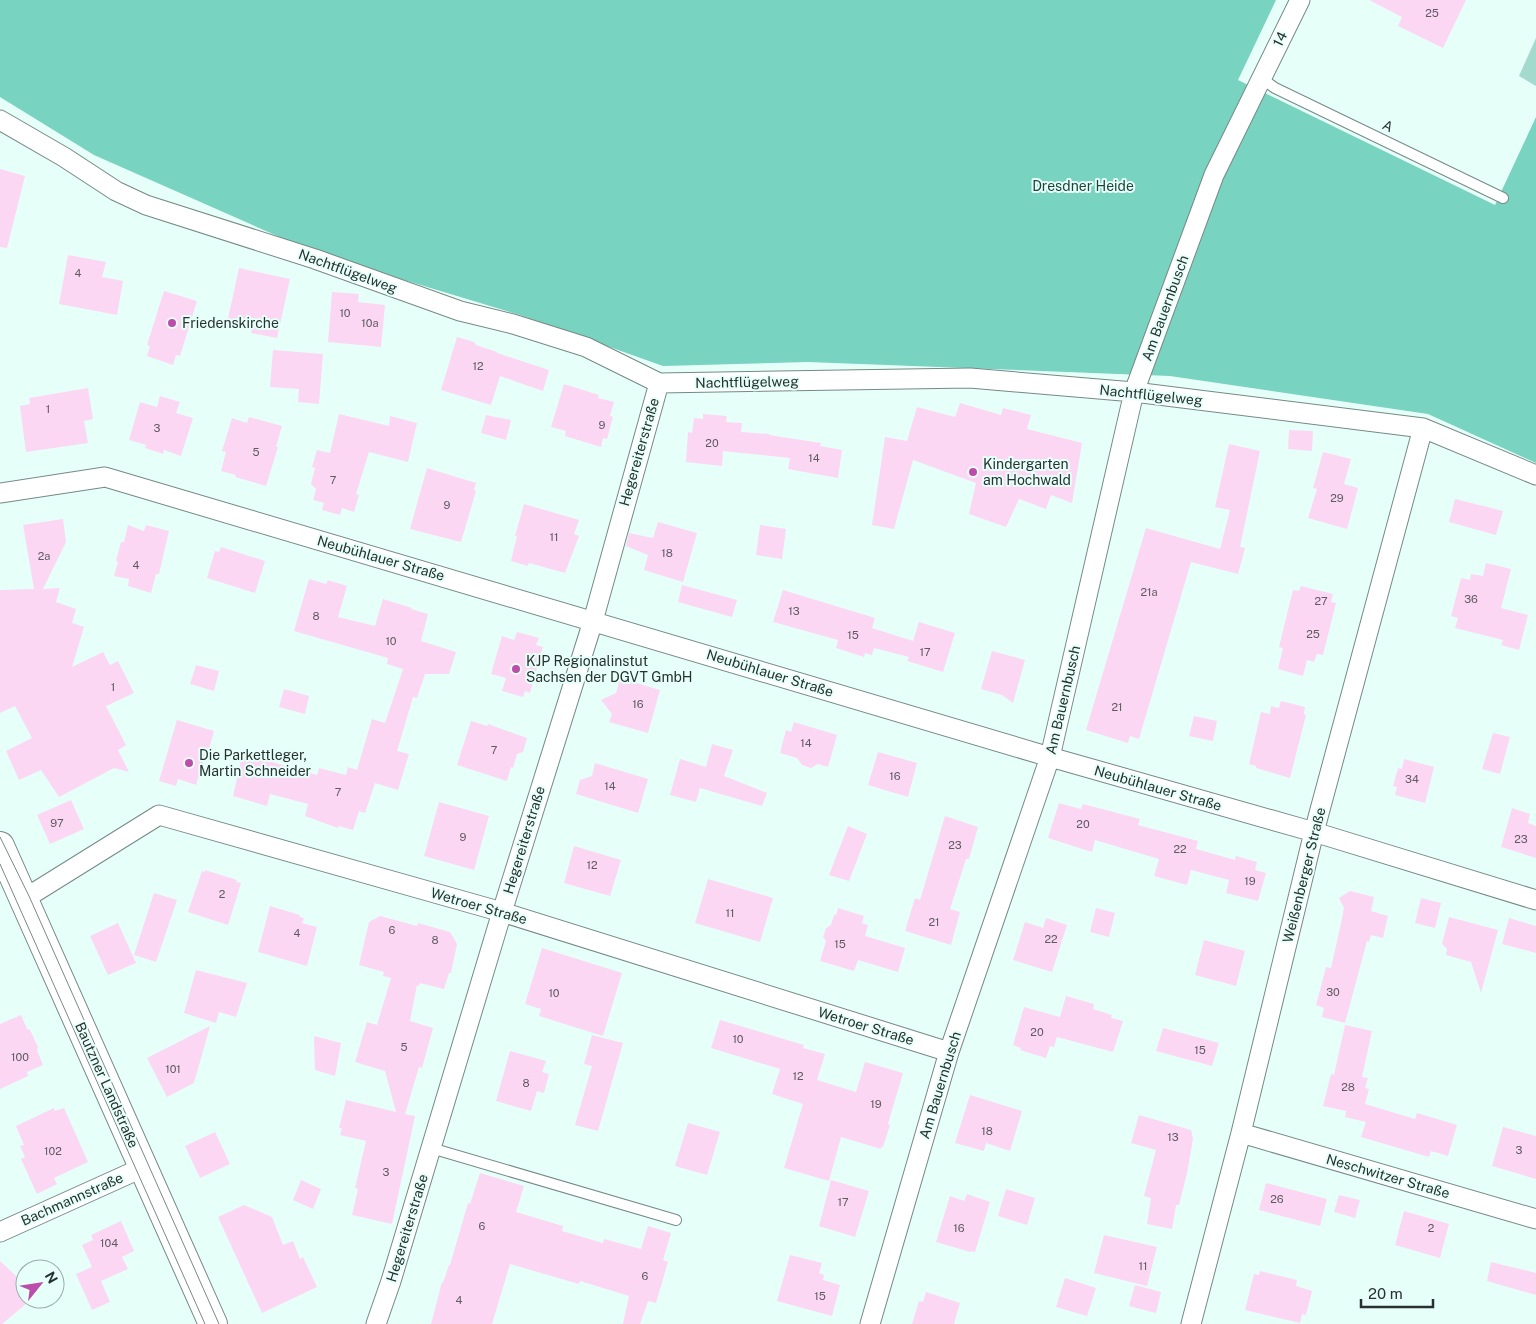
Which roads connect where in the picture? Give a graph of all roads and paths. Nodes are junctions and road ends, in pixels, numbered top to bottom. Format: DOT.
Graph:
graph roads {
  1 [pos="1300,0"];
  2 [pos="1261,78"];
  3 [pos="0,120"];
  4 [pos="1503,198"];
  5 [pos="659,383"];
  6 [pos="1134,392"];
  7 [pos="1423,428"];
  8 [pos="1536,475"];
  9 [pos="0,493"];
  10 [pos="593,621"];
  11 [pos="1050,756"];
  12 [pos="1314,832"];
  13 [pos="0,846"];
  14 [pos="24,899"];
  15 [pos="1536,900"];
  16 [pos="502,912"];
  17 [pos="949,1052"];
  18 [pos="1241,1133"];
  19 [pos="431,1148"];
  20 [pos="144,1167"];
  21 [pos="1536,1219"];
  22 [pos="676,1220"];
  23 [pos="0,1232"];
  24 [pos="213,1324"];
  25 [pos="376,1324"];
  26 [pos="870,1324"];
  27 [pos="1191,1324"];
  1 -- 2 [label="street, 14"];
  2 -- 4 [label="lane, A"];
  2 -- 6 [label="street, Am Bauernbusch"];
  3 -- 5 [label="street, Nachtflügelweg"];
  5 -- 6 [label="street, Nachtflügelweg"];
  5 -- 10 [label="street, Hegereiterstraße"];
  6 -- 7 [label="street, Nachtflügelweg"];
  6 -- 11 [label="street, Am Bauernbusch"];
  7 -- 8 [label="street, Nachtflügelweg"];
  7 -- 12 [label="street, Weißenberger Straße"];
  9 -- 10 [label="street, Neubühlauer Straße"];
  10 -- 11 [label="street, Neubühlauer Straße"];
  10 -- 16 [label="street, Hegereiterstraße"];
  11 -- 12 [label="street, Neubühlauer Straße"];
  11 -- 17 [label="street, Am Bauernbusch"];
  12 -- 15 [label="street, Neubühlauer Straße"];
  12 -- 18 [label="street, Weißenberger Straße"];
  13 -- 14 [label="main road, Bautzner Landstraße"];
  14 -- 16 [label="street, Wetroer Straße"];
  14 -- 20 [label="main road, Bautzner Landstraße"];
  16 -- 17 [label="street, Wetroer Straße"];
  16 -- 19 [label="street, Hegereiterstraße"];
  17 -- 26 [label="street, Am Bauernbusch"];
  18 -- 21 [label="street, Neschwitzer Straße"];
  18 -- 27 [label="street, Weißenberger Straße"];
  19 -- 22 [label="lane"];
  19 -- 25 [label="street, Hegereiterstraße"];
  20 -- 23 [label="street, Bachmannstraße"];
  20 -- 24 [label="main road, Bautzner Landstraße"];
}
